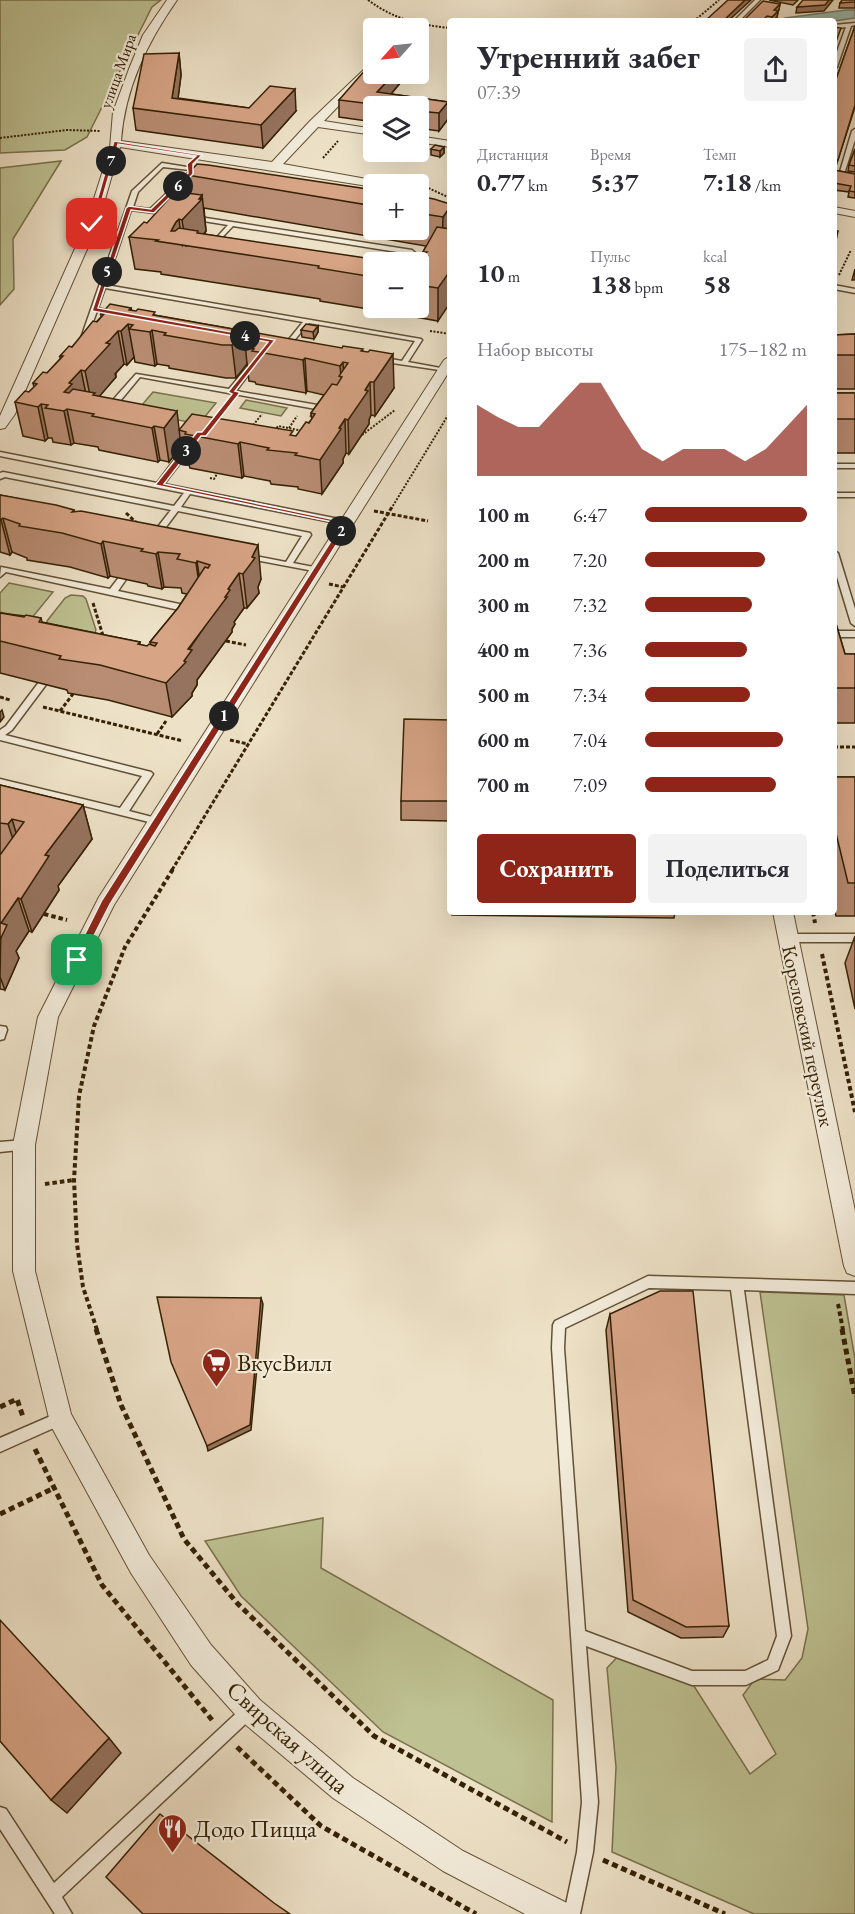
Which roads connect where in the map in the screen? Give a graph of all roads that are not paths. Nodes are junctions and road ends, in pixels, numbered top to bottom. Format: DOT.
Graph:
graph roads {
  1 [pos="172,0"];
  2 [pos="758,0"];
  3 [pos="739,18"];
  4 [pos="852,25"];
  5 [pos="837,27"];
  6 [pos="837,60"];
  7 [pos="363,74"];
  8 [pos="314,123"];
  9 [pos="363,131"];
  10 [pos="855,131"];
  11 [pos="116,137"];
  12 [pos="429,141"];
  13 [pos="447,144"];
  14 [pos="200,155"];
  15 [pos="274,166"];
  16 [pos="191,171"];
  17 [pos="841,174"];
  18 [pos="206,175"];
  19 [pos="363,181"];
  20 [pos="129,208"];
  21 [pos="152,211"];
  22 [pos="837,211"];
  23 [pos="855,214"];
  24 [pos="177,215"];
  25 [pos="186,217"];
  26 [pos="231,224"];
  27 [pos="412,252"];
  28 [pos="210,253"];
  29 [pos="103,286"];
  30 [pos="837,288"];
  31 [pos="855,291"];
  32 [pos="94,309"];
  33 [pos="128,315"];
  34 [pos="307,321"];
  35 [pos="227,333"];
  36 [pos="83,342"];
  37 [pos="280,342"];
  38 [pos="289,344"];
  39 [pos="301,345"];
  40 [pos="369,357"];
  41 [pos="404,363"];
  42 [pos="447,365"];
  43 [pos="234,393"];
  44 [pos="111,417"];
  45 [pos="0,425"];
  46 [pos="304,431"];
  47 [pos="203,435"];
  48 [pos="0,454"];
  49 [pos="837,466"];
  50 [pos="855,466"];
  51 [pos="0,477"];
  52 [pos="159,485"];
  53 [pos="189,491"];
  54 [pos="837,495"];
  55 [pos="855,495"];
  56 [pos="176,509"];
  57 [pos="346,523"];
  58 [pos="144,535"];
  59 [pos="165,539"];
  60 [pos="152,540"];
  61 [pos="232,553"];
  62 [pos="837,563"];
  63 [pos="288,565"];
  64 [pos="316,570"];
  65 [pos="0,574"];
  66 [pos="123,578"];
  67 [pos="112,593"];
  68 [pos="178,617"];
  69 [pos="855,623"];
  70 [pos="837,634"];
  71 [pos="855,634"];
  72 [pos="42,684"];
  73 [pos="0,735"];
  74 [pos="0,782"];
  75 [pos="123,812"];
  76 [pos="157,821"];
  77 [pos="784,915"];
  78 [pos="788,938"];
  79 [pos="855,938"];
  80 [pos="0,1030"];
  81 [pos="0,1036"];
  82 [pos="24,1145"];
  83 [pos="0,1147"];
  84 [pos="852,1239"];
  85 [pos="855,1266"];
  86 [pos="737,1286"];
  87 [pos="855,1288"];
  88 [pos="60,1418"];
  89 [pos="0,1445"];
  90 [pos="578,1636"];
  91 [pos="250,1710"];
  92 [pos="0,1815"];
  93 [pos="53,1895"];
  94 [pos="64,1914"];
  95 [pos="556,1914"];
  96 [pos="572,1914"];
  1 -- 11 [label="street, улица Мира"];
  2 -- 3 [label="lane"];
  4 -- 5 [label="lane"];
  4 -- 6 [label="lane"];
  7 -- 8 [label="street"];
  8 -- 9 [label="street"];
  8 -- 15 [label="street"];
  10 -- 17 [label="lane"];
  11 -- 14 [label="street"];
  11 -- 45 [label="street, улица Мира"];
  12 -- 13 [label="street"];
  14 -- 15 [label="street"];
  14 -- 16 [label="lane"];
  15 -- 19 [label="street"];
  16 -- 18 [label="lane"];
  16 -- 20 [label="lane"];
  16 -- 21 [label="lane"];
  20 -- 21 [label="lane"];
  20 -- 29 [label="lane"];
  21 -- 24 [label="lane"];
  22 -- 23 [label="street"];
  25 -- 26 [label="lane"];
  26 -- 27 [label="lane"];
  26 -- 28 [label="lane"];
  29 -- 32 [label="lane"];
  29 -- 34 [label="lane"];
  30 -- 31 [label="lane"];
  32 -- 33 [label="lane"];
  32 -- 36 [label="lane"];
  34 -- 38 [label="lane"];
  34 -- 41 [label="lane"];
  35 -- 43 [label="lane"];
  37 -- 38 [label="lane"];
  38 -- 39 [label="lane"];
  40 -- 41 [label="lane"];
  41 -- 42 [label="lane"];
  42 -- 57 [label="street, Свирская улица"];
  43 -- 44 [label="lane"];
  43 -- 46 [label="lane"];
  47 -- 52 [label="lane"];
  48 -- 52 [label="lane"];
  49 -- 50 [label="lane"];
  51 -- 56 [label="lane"];
  52 -- 53 [label="lane"];
  53 -- 56 [label="lane"];
  53 -- 57 [label="lane"];
  54 -- 55 [label="lane"];
  56 -- 60 [label="lane"];
  56 -- 63 [label="lane"];
  57 -- 64 [label="street, Свирская улица"];
  58 -- 60 [label="lane"];
  59 -- 60 [label="lane"];
  61 -- 63 [label="lane"];
  62 -- 69 [label="lane"];
  63 -- 64 [label="lane"];
  64 -- 76 [label="street, Свирская улица"];
  65 -- 67 [label="lane"];
  66 -- 67 [label="lane"];
  67 -- 68 [label="lane"];
  70 -- 71 [label="lane"];
  72 -- 73 [label="lane"];
  73 -- 75 [label="lane"];
  74 -- 75 [label="lane"];
  75 -- 76 [label="lane"];
  76 -- 82 [label="street, Свирская улица"];
  77 -- 78 [label="street, Кореловский переулок"];
  78 -- 79 [label="lane"];
  78 -- 84 [label="street, Кореловский переулок"];
  80 -- 81 [label="lane"];
  82 -- 83 [label="lane"];
  82 -- 88 [label="street, Свирская улица"];
  84 -- 85 [label="street, Кореловский переулок"];
  86 -- 87 [label="lane"];
  86 -- 90 [label="lane"];
  86 -- 90 [label="lane"];
  88 -- 89 [label="lane"];
  88 -- 91 [label="street, Свирская улица"];
  90 -- 96 [label="lane"];
  91 -- 93 [label="lane"];
  91 -- 95 [label="street, Свирская улица"];
  92 -- 93 [label="lane"];
  93 -- 94 [label="lane"];
}
